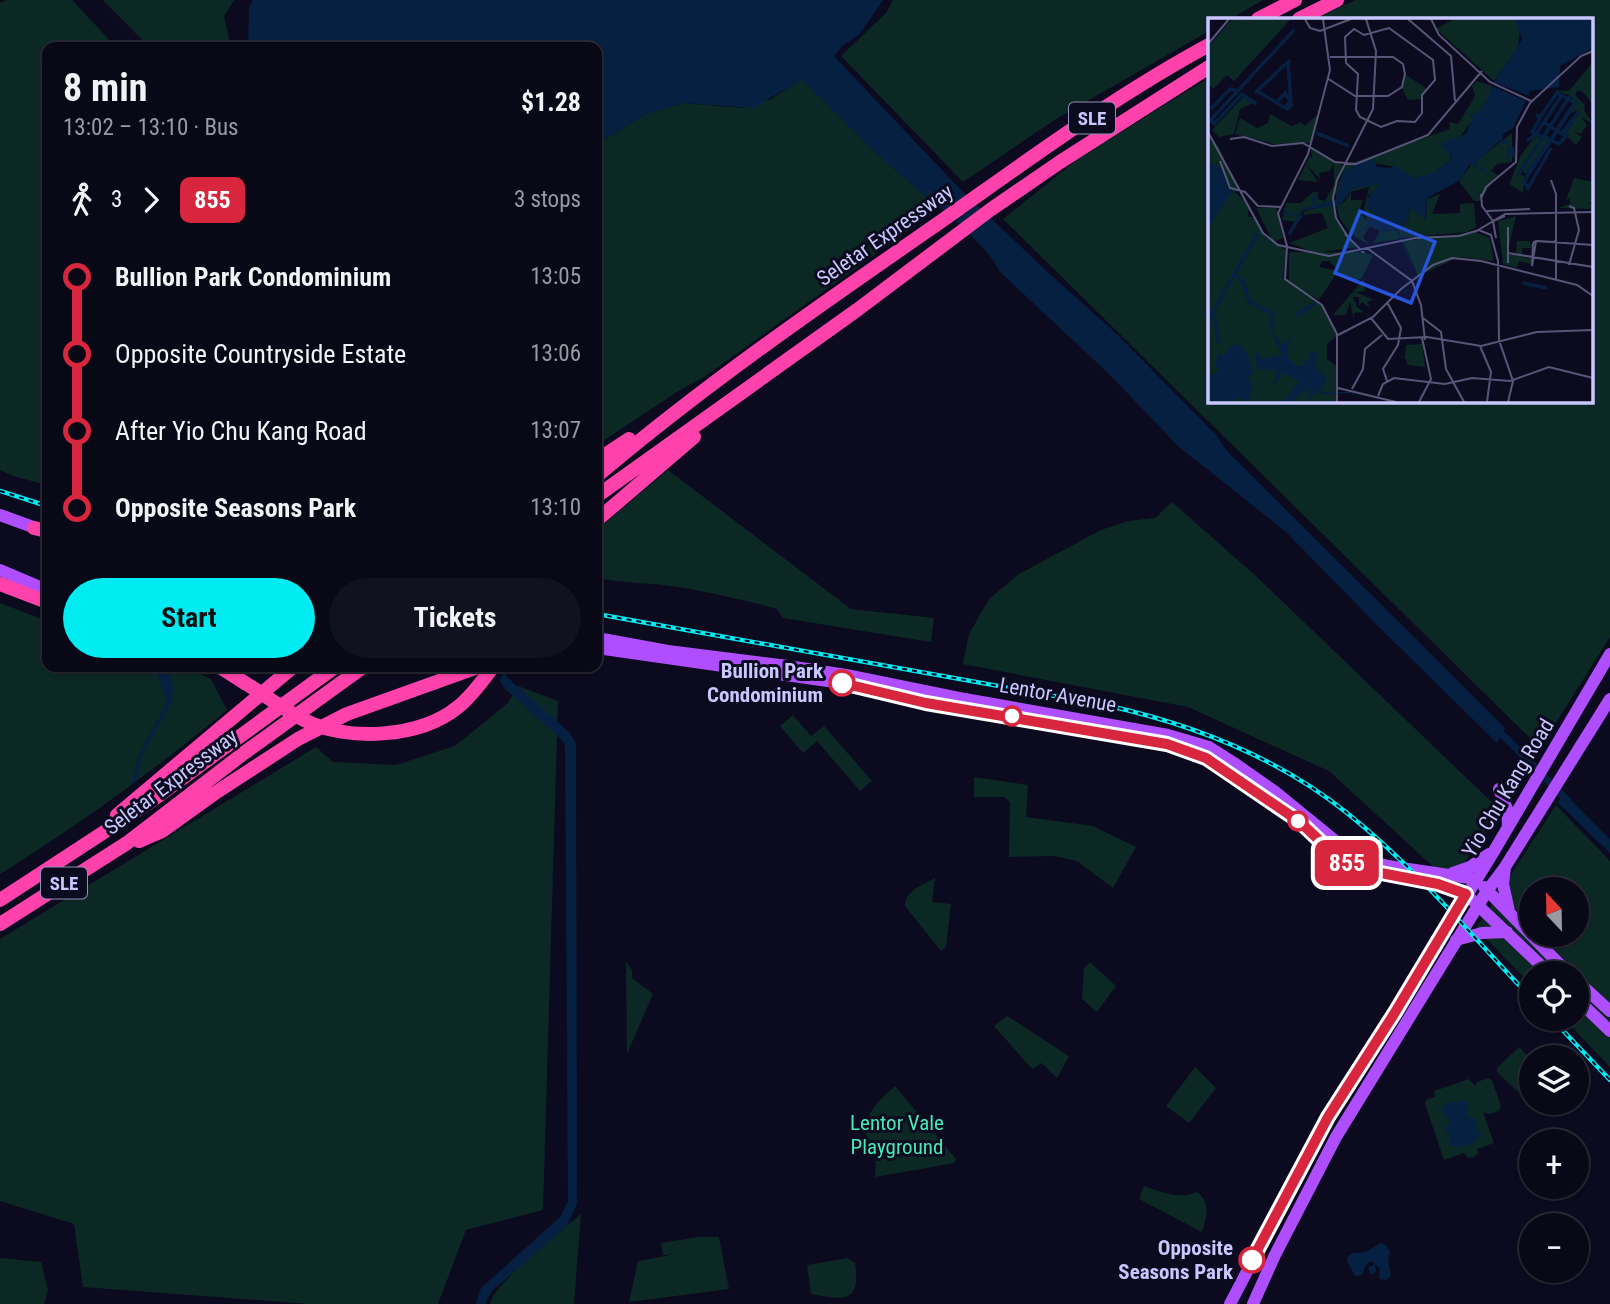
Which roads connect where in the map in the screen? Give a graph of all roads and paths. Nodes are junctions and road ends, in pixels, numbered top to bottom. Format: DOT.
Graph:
graph roads {
  1 [pos="1295,0"];
  2 [pos="1337,0"];
  3 [pos="1260,18"];
  4 [pos="1301,18"];
  5 [pos="1208,47"];
  6 [pos="1208,68"];
  7 [pos="715,412"];
  8 [pos="664,419"];
  9 [pos="602,457"];
  10 [pos="602,472"];
  11 [pos="602,493"];
  12 [pos="0,515"];
  13 [pos="602,516"];
  14 [pos="42,530"];
  15 [pos="0,570"];
  16 [pos="0,584"];
  17 [pos="42,588"];
  18 [pos="42,600"];
  19 [pos="602,639"];
  20 [pos="602,650"];
  21 [pos="1610,654"];
  22 [pos="228,672"];
  23 [pos="285,672"];
  24 [pos="328,672"];
  25 [pos="356,672"];
  26 [pos="464,672"];
  27 [pos="489,672"];
  28 [pos="1610,699"];
  29 [pos="1499,789"];
  30 [pos="1508,826"];
  31 [pos="107,831"];
  32 [pos="127,843"];
  33 [pos="1494,851"];
  34 [pos="1505,867"];
  35 [pos="1449,874"];
  36 [pos="1476,879"];
  37 [pos="1438,884"];
  38 [pos="1487,891"];
  39 [pos="1466,894"];
  40 [pos="0,900"];
  41 [pos="1479,905"];
  42 [pos="1510,915"];
  43 [pos="0,924"];
  44 [pos="1447,926"];
  45 [pos="1507,932"];
  46 [pos="1456,940"];
  47 [pos="1537,961"];
  48 [pos="1556,961"];
  49 [pos="1589,992"];
  50 [pos="1589,1011"];
  51 [pos="1610,1011"];
  52 [pos="1610,1031"];
  53 [pos="1230,1304"];
  54 [pos="1253,1304"];
  1 -- 3 [label="highway"];
  2 -- 4 [label="highway"];
  5 -- 8 [label="highway, Seletar Expressway / SLE"];
  6 -- 7 [label="highway, Seletar Expressway / SLE"];
  7 -- 11 [label="highway, Seletar Expressway / SLE"];
  7 -- 13 [label="highway"];
  8 -- 9 [label="highway"];
  8 -- 10 [label="highway, Seletar Expressway / SLE"];
  12 -- 14 [label="main road"];
  15 -- 17 [label="main road"];
  16 -- 18 [label="highway"];
  19 -- 35 [label="main road, Lentor Avenue"];
  20 -- 37 [label="main road, Lentor Avenue"];
  21 -- 30 [label="main road, Yio Chu Kang Road"];
  22 -- 27 [label="highway, bridge"];
  23 -- 31 [label="highway"];
  24 -- 31 [label="highway, Seletar Expressway / SLE"];
  25 -- 32 [label="highway, Seletar Expressway / SLE"];
  26 -- 32 [label="highway"];
  28 -- 34 [label="main road, Yio Chu Kang Road"];
  29 -- 30 [label="main road"];
  30 -- 33 [label="main road, Yio Chu Kang Road"];
  31 -- 40 [label="highway, Seletar Expressway / SLE"];
  32 -- 43 [label="highway, Seletar Expressway / SLE"];
  33 -- 35 [label="main road"];
  33 -- 36 [label="main road, Yio Chu Kang Road"];
  34 -- 38 [label="main road, Yio Chu Kang Road"];
  34 -- 42 [label="main road"];
  35 -- 36 [label="main road, Lentor Avenue"];
  36 -- 38 [label="main road"];
  36 -- 39 [label="main road, Yio Chu Kang Road"];
  37 -- 39 [label="main road, Lentor Avenue"];
  37 -- 44 [label="main road"];
  38 -- 41 [label="main road, Yio Chu Kang Road"];
  38 -- 42 [label="main road"];
  39 -- 41 [label="main road"];
  39 -- 44 [label="main road, Yio Chu Kang Road"];
  41 -- 45 [label="main road"];
  41 -- 46 [label="main road, Yio Chu Kang Road"];
  42 -- 48 [label="main road"];
  44 -- 53 [label="main road, Yio Chu Kang Road"];
  45 -- 46 [label="main road"];
  45 -- 47 [label="main road"];
  46 -- 54 [label="main road, Yio Chu Kang Road"];
  49 -- 51 [label="main road"];
  50 -- 52 [label="main road"];
}
